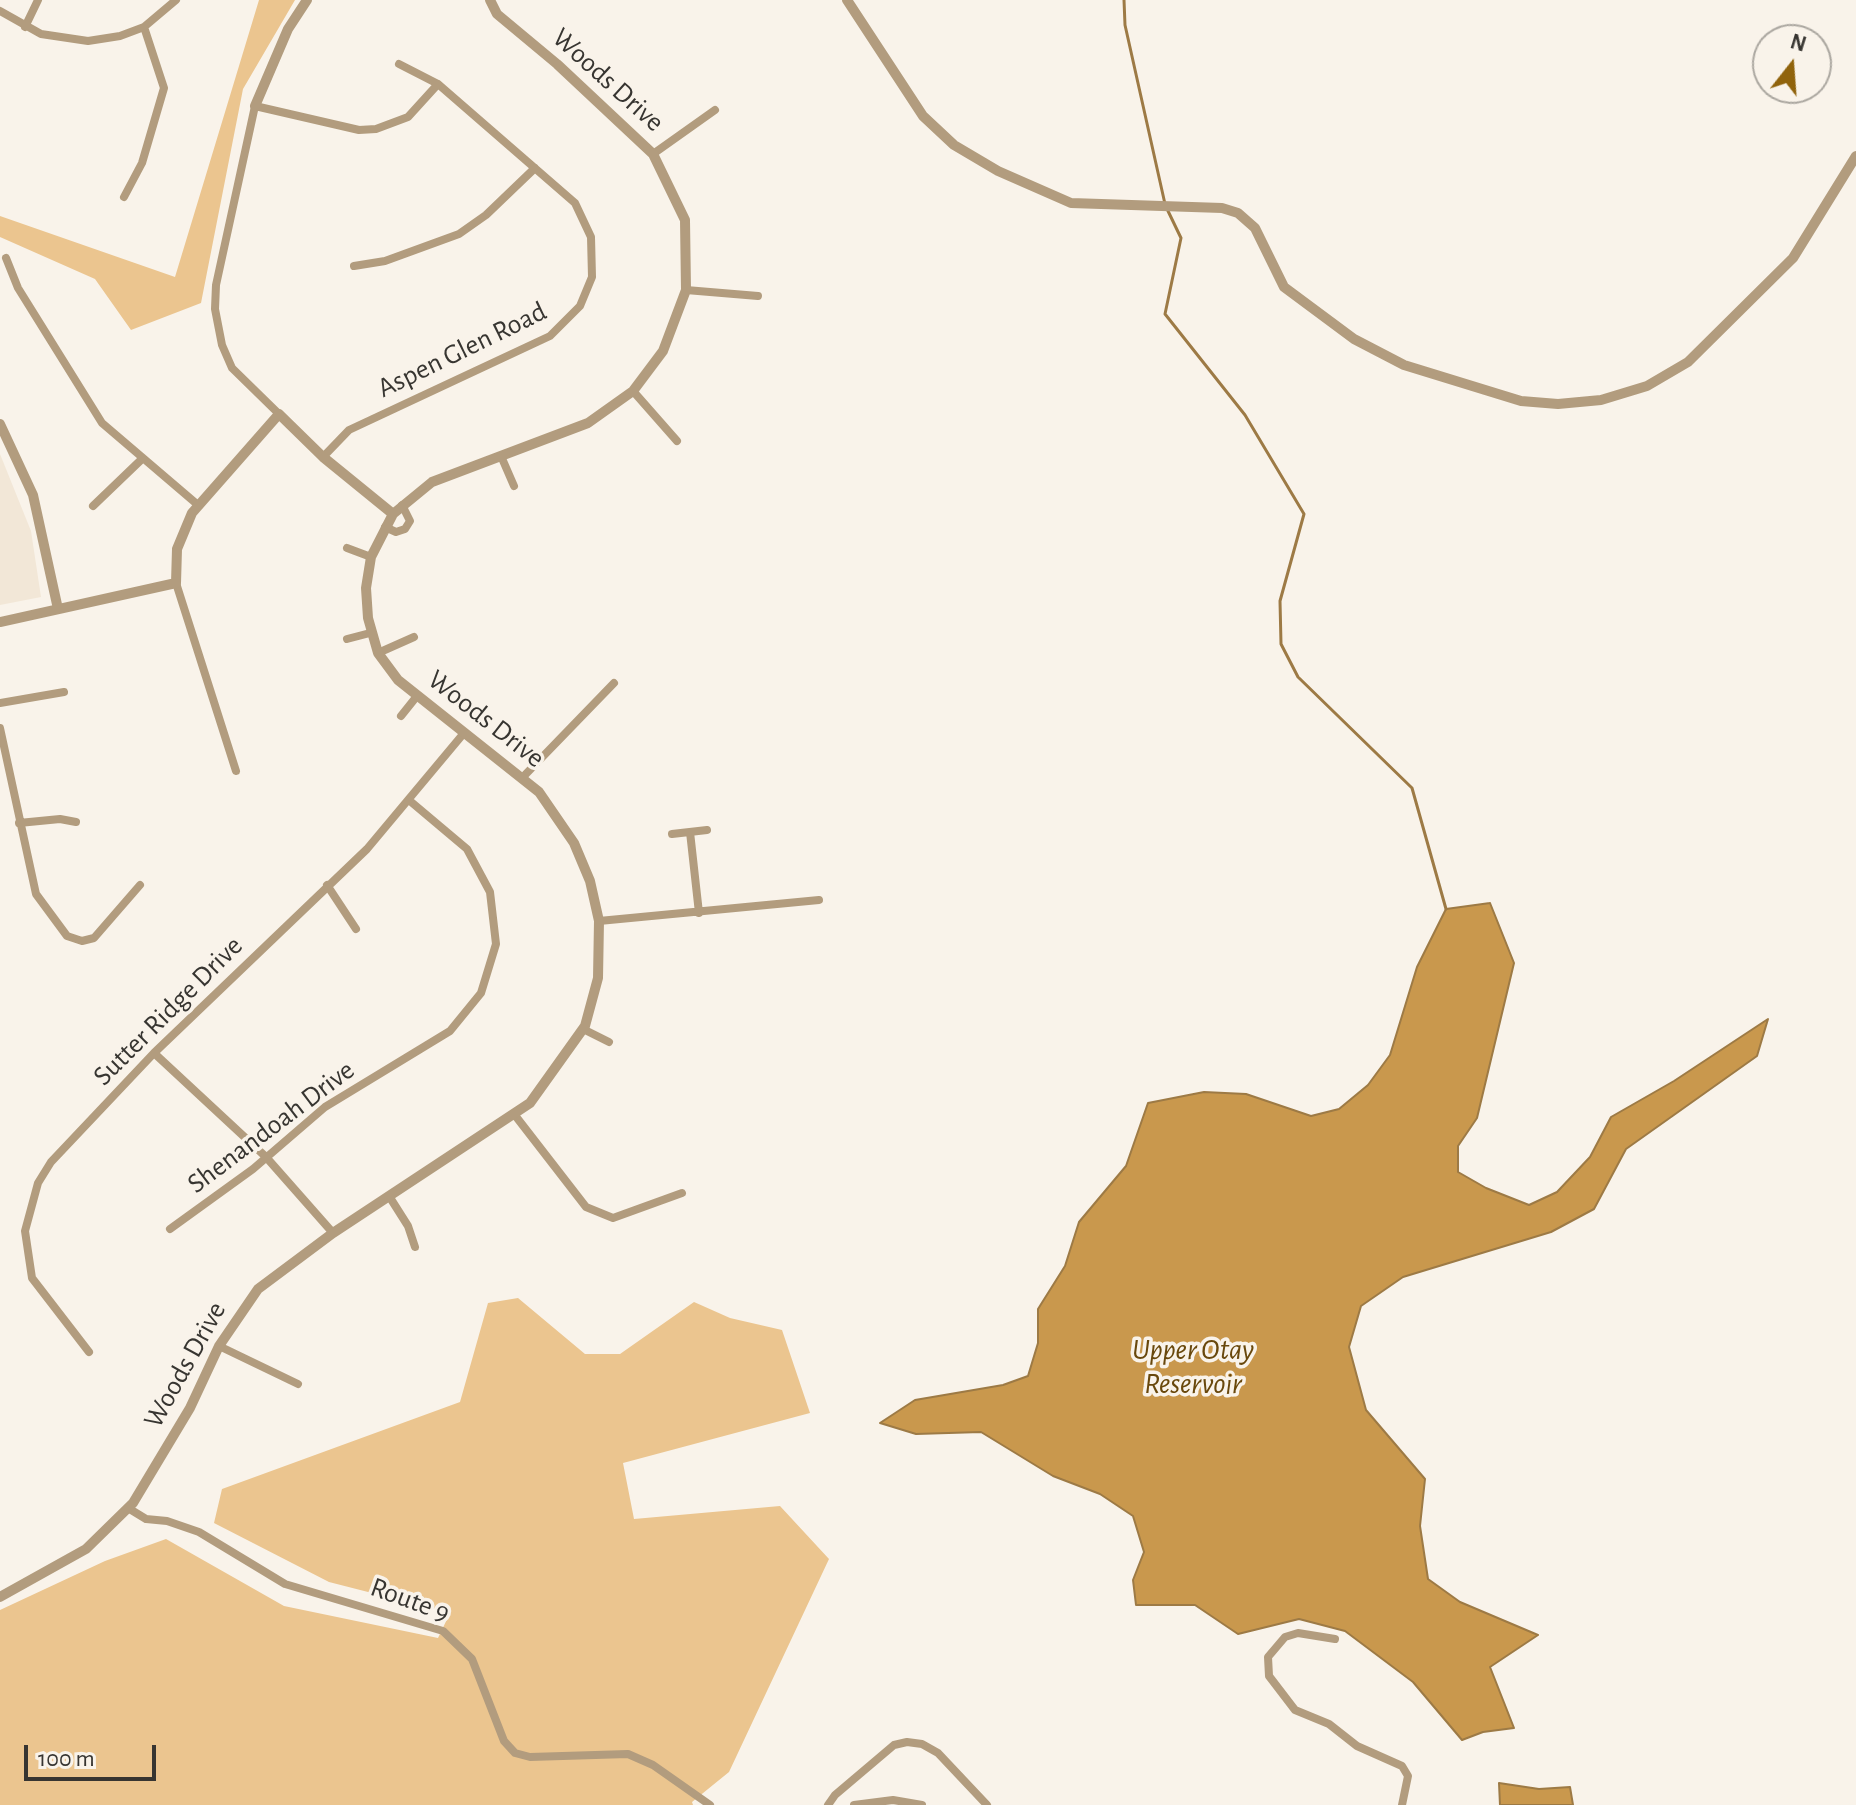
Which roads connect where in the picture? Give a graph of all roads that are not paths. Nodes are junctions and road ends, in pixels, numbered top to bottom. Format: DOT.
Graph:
graph roads {
  1 [pos="38,0"];
  2 [pos="176,0"];
  3 [pos="307,0"];
  4 [pos="490,0"];
  5 [pos="847,0"];
  6 [pos="0,11"];
  7 [pos="25,27"];
  8 [pos="144,27"];
  9 [pos="399,64"];
  10 [pos="438,84"];
  11 [pos="255,106"];
  12 [pos="715,110"];
  13 [pos="653,154"];
  14 [pos="1856,156"];
  15 [pos="535,168"];
  16 [pos="124,197"];
  17 [pos="6,258"];
  18 [pos="354,266"];
  19 [pos="686,290"];
  20 [pos="758,296"];
  21 [pos="633,391"];
  22 [pos="279,414"];
  23 [pos="0,424"];
  24 [pos="677,441"];
  25 [pos="501,456"];
  26 [pos="323,457"];
  27 [pos="143,458"];
  28 [pos="514,486"];
  29 [pos="198,505"];
  30 [pos="402,505"];
  31 [pos="93,506"];
  32 [pos="393,514"];
  33 [pos="385,527"];
  34 [pos="347,548"];
  35 [pos="371,557"];
  36 [pos="176,583"];
  37 [pos="58,609"];
  38 [pos="0,622"];
  39 [pos="370,633"];
  40 [pos="414,637"];
  41 [pos="347,639"];
  42 [pos="378,653"];
  43 [pos="614,683"];
  44 [pos="64,692"];
  45 [pos="417,696"];
  46 [pos="0,703"];
  47 [pos="401,716"];
  48 [pos="0,728"];
  49 [pos="464,733"];
  50 [pos="236,771"];
  51 [pos="523,777"];
  52 [pos="410,801"];
  53 [pos="76,822"];
  54 [pos="19,823"];
  55 [pos="707,830"];
  56 [pos="690,832"];
  57 [pos="672,834"];
  58 [pos="140,885"];
  59 [pos="327,885"];
  60 [pos="819,900"];
  61 [pos="699,913"];
  62 [pos="599,921"];
  63 [pos="356,929"];
  64 [pos="583,1029"];
  65 [pos="609,1042"];
  66 [pos="154,1053"];
  67 [pos="514,1114"];
  68 [pos="266,1157"];
  69 [pos="682,1193"];
  70 [pos="389,1196"];
  71 [pos="170,1229"];
  72 [pos="333,1233"];
  73 [pos="415,1247"];
  74 [pos="219,1346"];
  75 [pos="89,1352"];
  76 [pos="298,1384"];
  77 [pos="128,1508"];
  78 [pos="0,1597"];
  79 [pos="1335,1639"];
  80 [pos="710,1805"];
  81 [pos="828,1805"];
  82 [pos="854,1805"];
  83 [pos="922,1805"];
  84 [pos="987,1805"];
  85 [pos="1402,1805"];
  1 -- 7 [label="street"];
  2 -- 8 [label="street"];
  3 -- 11 [label="street"];
  4 -- 13 [label="street, Woods Drive"];
  5 -- 14 [label="street"];
  6 -- 7 [label="street"];
  7 -- 8 [label="street"];
  8 -- 16 [label="street"];
  9 -- 10 [label="street, Aspen Glen Road"];
  10 -- 11 [label="street"];
  10 -- 15 [label="street, Aspen Glen Road"];
  11 -- 22 [label="street"];
  12 -- 13 [label="street"];
  13 -- 19 [label="street, Woods Drive"];
  15 -- 18 [label="street"];
  15 -- 26 [label="street, Aspen Glen Road"];
  17 -- 27 [label="street"];
  19 -- 20 [label="street"];
  19 -- 21 [label="street, Woods Drive"];
  21 -- 24 [label="street"];
  21 -- 25 [label="street, Woods Drive"];
  22 -- 26 [label="street"];
  22 -- 29 [label="street"];
  23 -- 37 [label="street"];
  25 -- 28 [label="street"];
  25 -- 30 [label="street, Woods Drive"];
  26 -- 32 [label="street"];
  27 -- 29 [label="street"];
  27 -- 31 [label="street"];
  29 -- 36 [label="street"];
  30 -- 32 [label="street, Woods Drive"];
  30 -- 33 [label="street"];
  32 -- 33 [label="street, Woods Drive"];
  33 -- 35 [label="street, Woods Drive"];
  34 -- 35 [label="street"];
  35 -- 39 [label="street, Woods Drive"];
  36 -- 37 [label="street"];
  36 -- 50 [label="street"];
  37 -- 38 [label="street"];
  39 -- 41 [label="street"];
  39 -- 42 [label="street, Woods Drive"];
  40 -- 42 [label="street"];
  42 -- 45 [label="street, Woods Drive"];
  43 -- 51 [label="street"];
  44 -- 46 [label="street"];
  45 -- 47 [label="street"];
  45 -- 49 [label="street, Woods Drive"];
  48 -- 54 [label="street"];
  49 -- 51 [label="street, Woods Drive"];
  49 -- 52 [label="street, Sutter Ridge Drive"];
  51 -- 62 [label="street, Woods Drive"];
  52 -- 59 [label="street, Sutter Ridge Drive"];
  52 -- 68 [label="street, Shenandoah Drive"];
  53 -- 54 [label="street"];
  54 -- 58 [label="street"];
  55 -- 56 [label="street"];
  56 -- 57 [label="street"];
  56 -- 61 [label="street"];
  59 -- 63 [label="street"];
  59 -- 66 [label="street, Sutter Ridge Drive"];
  60 -- 61 [label="street"];
  61 -- 62 [label="street"];
  62 -- 64 [label="street, Woods Drive"];
  64 -- 65 [label="street"];
  64 -- 67 [label="street, Woods Drive"];
  66 -- 68 [label="street"];
  66 -- 75 [label="street, Sutter Ridge Drive"];
  67 -- 69 [label="street"];
  67 -- 70 [label="street, Woods Drive"];
  68 -- 71 [label="street, Shenandoah Drive"];
  68 -- 72 [label="street"];
  70 -- 72 [label="street, Woods Drive"];
  70 -- 73 [label="street"];
  72 -- 74 [label="street, Woods Drive"];
  74 -- 76 [label="street"];
  74 -- 77 [label="street, Woods Drive"];
  77 -- 78 [label="street, Woods Drive"];
  77 -- 80 [label="street, Route 9"];
  79 -- 85 [label="street"];
  81 -- 84 [label="street"];
  82 -- 83 [label="street"];
}
